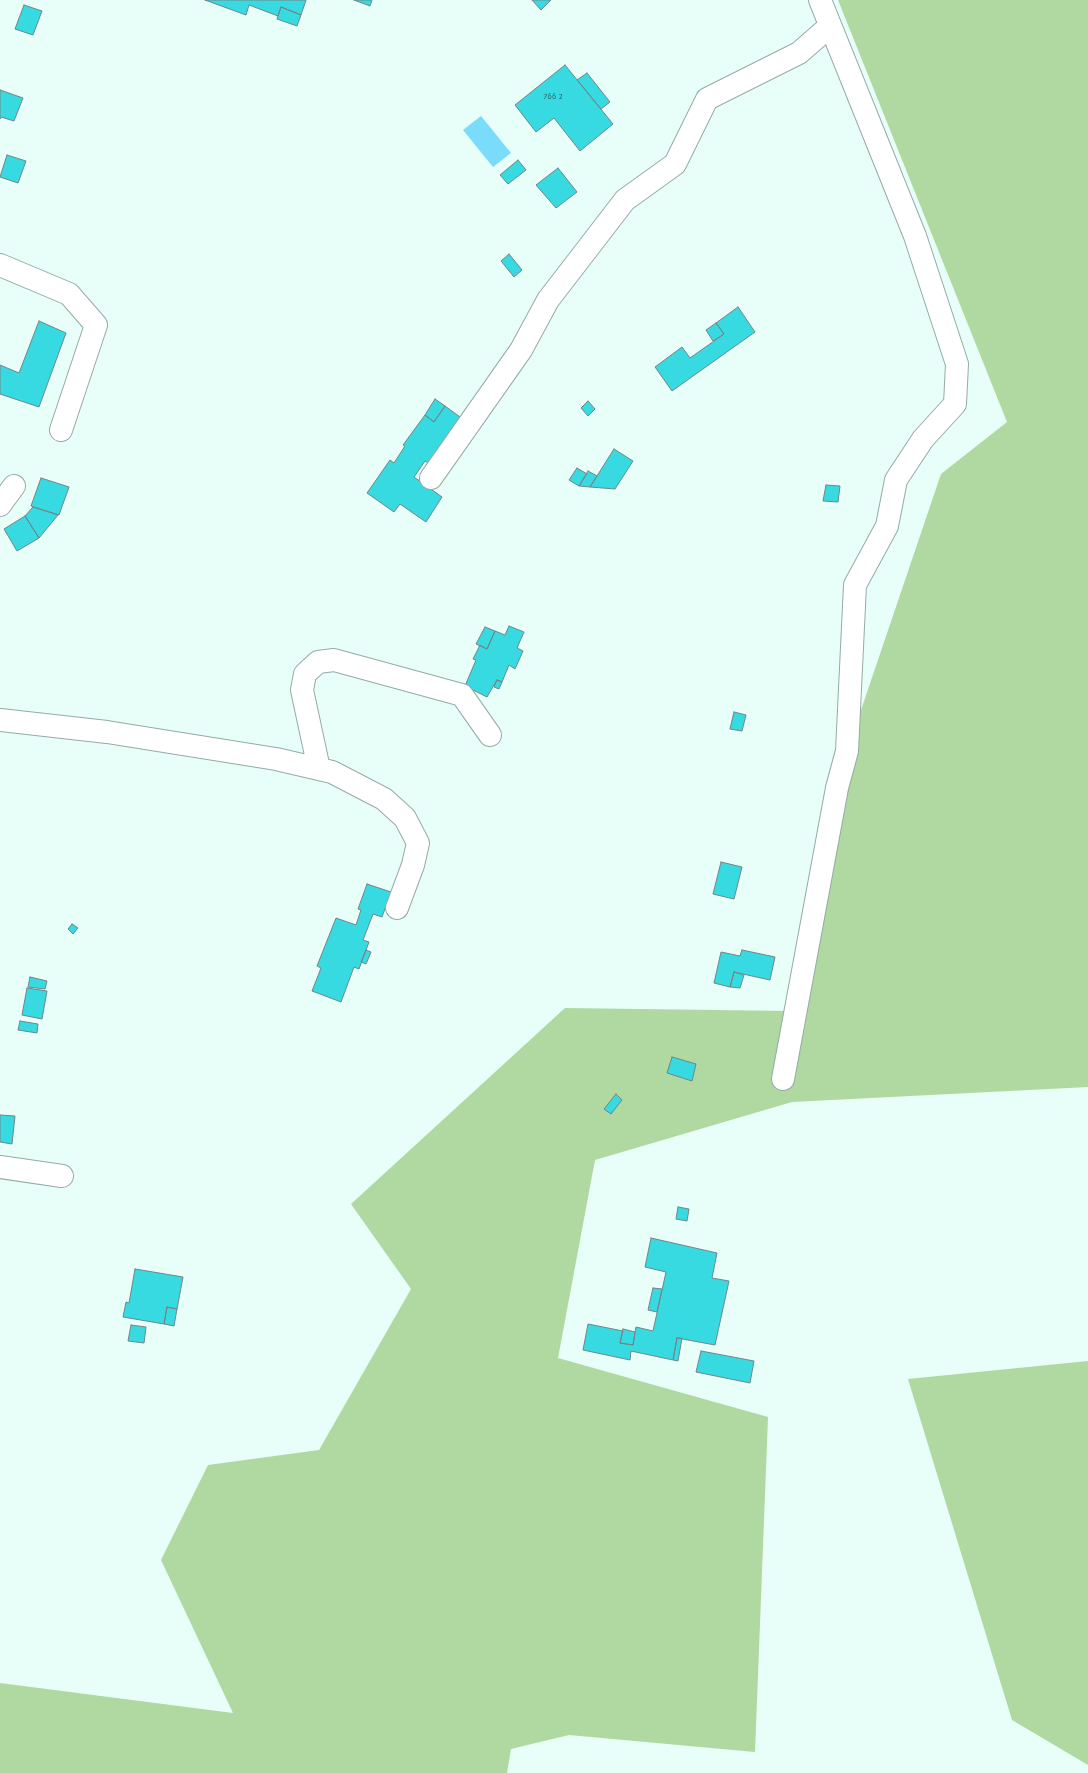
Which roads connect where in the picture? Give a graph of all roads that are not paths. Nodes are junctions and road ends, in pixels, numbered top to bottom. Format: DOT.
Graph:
graph roads {
  1 [pos="820,0"];
  2 [pos="830,26"];
  3 [pos="0,266"];
  4 [pos="61,430"];
  5 [pos="431,478"];
  6 [pos="14,486"];
  7 [pos="0,505"];
  8 [pos="0,720"];
  9 [pos="490,735"];
  10 [pos="319,769"];
  11 [pos="398,908"];
  12 [pos="783,1078"];
  13 [pos="0,1167"];
  14 [pos="62,1176"];
  1 -- 2 [label="street"];
  2 -- 5 [label="street"];
  2 -- 12 [label="street"];
  3 -- 4 [label="street"];
  6 -- 7 [label="street"];
  8 -- 10 [label="street"];
  9 -- 10 [label="street"];
  10 -- 11 [label="street"];
  13 -- 14 [label="street"];
}
